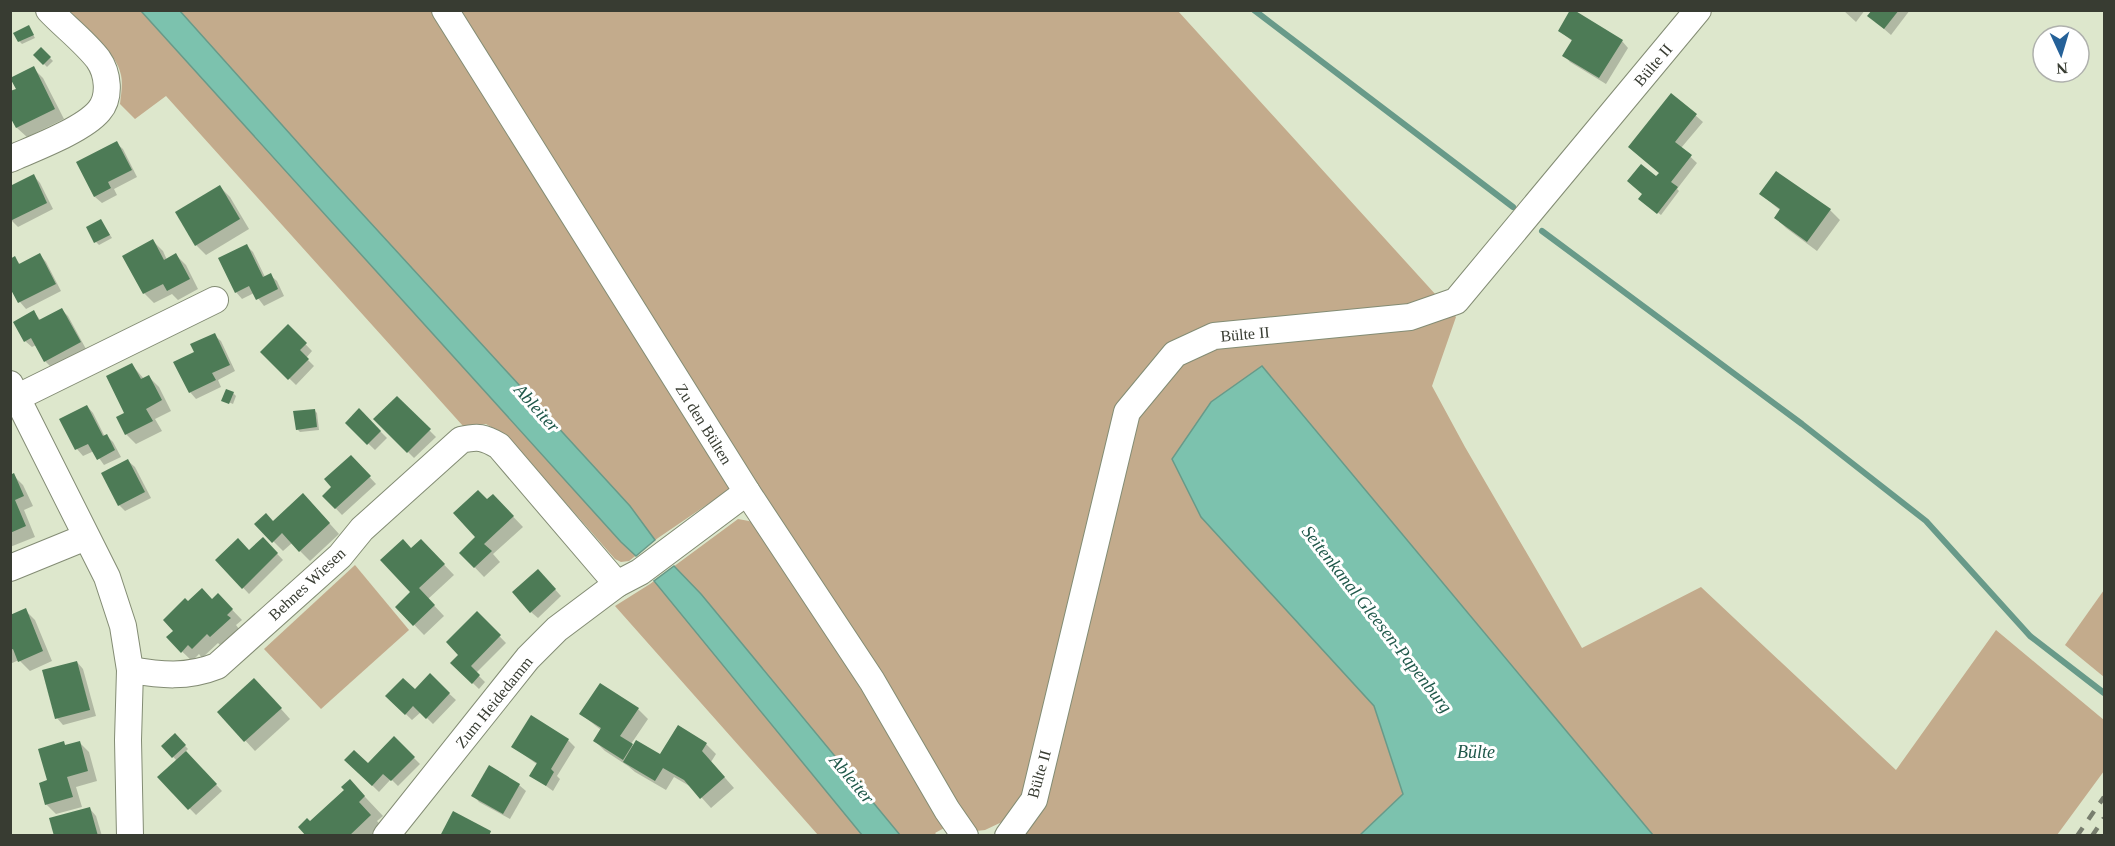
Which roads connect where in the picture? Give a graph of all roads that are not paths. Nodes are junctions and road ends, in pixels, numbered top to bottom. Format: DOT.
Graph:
graph roads {
  1 [pos="48,10"];
  2 [pos="445,10"];
  3 [pos="1698,10"];
  4 [pos="10,159"];
  5 [pos="214,300"];
  6 [pos="14,391"];
  7 [pos="747,492"];
  8 [pos="86,537"];
  9 [pos="10,568"];
  10 [pos="617,584"];
  11 [pos="130,670"];
  12 [pos="130,836"];
  13 [pos="386,836"];
  14 [pos="965,836"];
  15 [pos="1008,836"];
  1 -- 4 [label="street"];
  2 -- 7 [label="street, Zu den Bülten"];
  3 -- 15 [label="street, Bülte II"];
  5 -- 6 [label="street"];
  6 -- 8 [label="street"];
  7 -- 10 [label="street, Zum Heidedamm"];
  7 -- 14 [label="street, Zu den Bülten"];
  8 -- 9 [label="street"];
  8 -- 11 [label="street"];
  10 -- 11 [label="street, Behnes Wiesen"];
  10 -- 13 [label="street, Zum Heidedamm"];
  11 -- 12 [label="street"];
}
